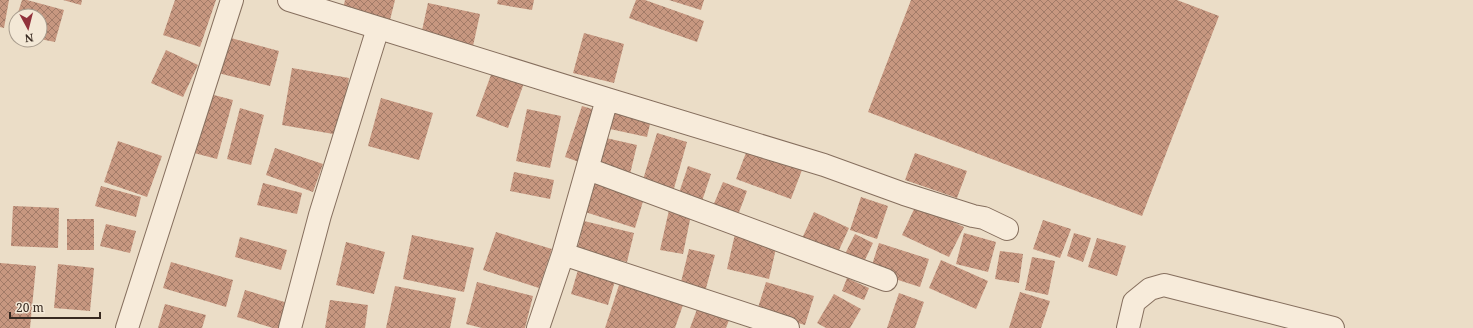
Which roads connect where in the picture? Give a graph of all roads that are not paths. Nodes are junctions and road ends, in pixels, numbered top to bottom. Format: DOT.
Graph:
graph roads {
  1 [pos="232,0"];
  2 [pos="289,0"];
  3 [pos="378,28"];
  4 [pos="607,99"];
  5 [pos="588,169"];
  6 [pos="1007,229"];
  7 [pos="563,254"];
  8 [pos="886,280"];
  9 [pos="127,328"];
  10 [pos="290,328"];
  11 [pos="539,328"];
  12 [pos="788,328"];
  13 [pos="1128,328"];
  14 [pos="1330,328"];
  1 -- 9 [label="street"];
  2 -- 3 [label="street"];
  3 -- 4 [label="street"];
  3 -- 10 [label="street"];
  4 -- 5 [label="street"];
  4 -- 6 [label="street"];
  5 -- 7 [label="street"];
  5 -- 8 [label="street"];
  7 -- 11 [label="street"];
  7 -- 12 [label="street"];
  13 -- 14 [label="street"];
}
